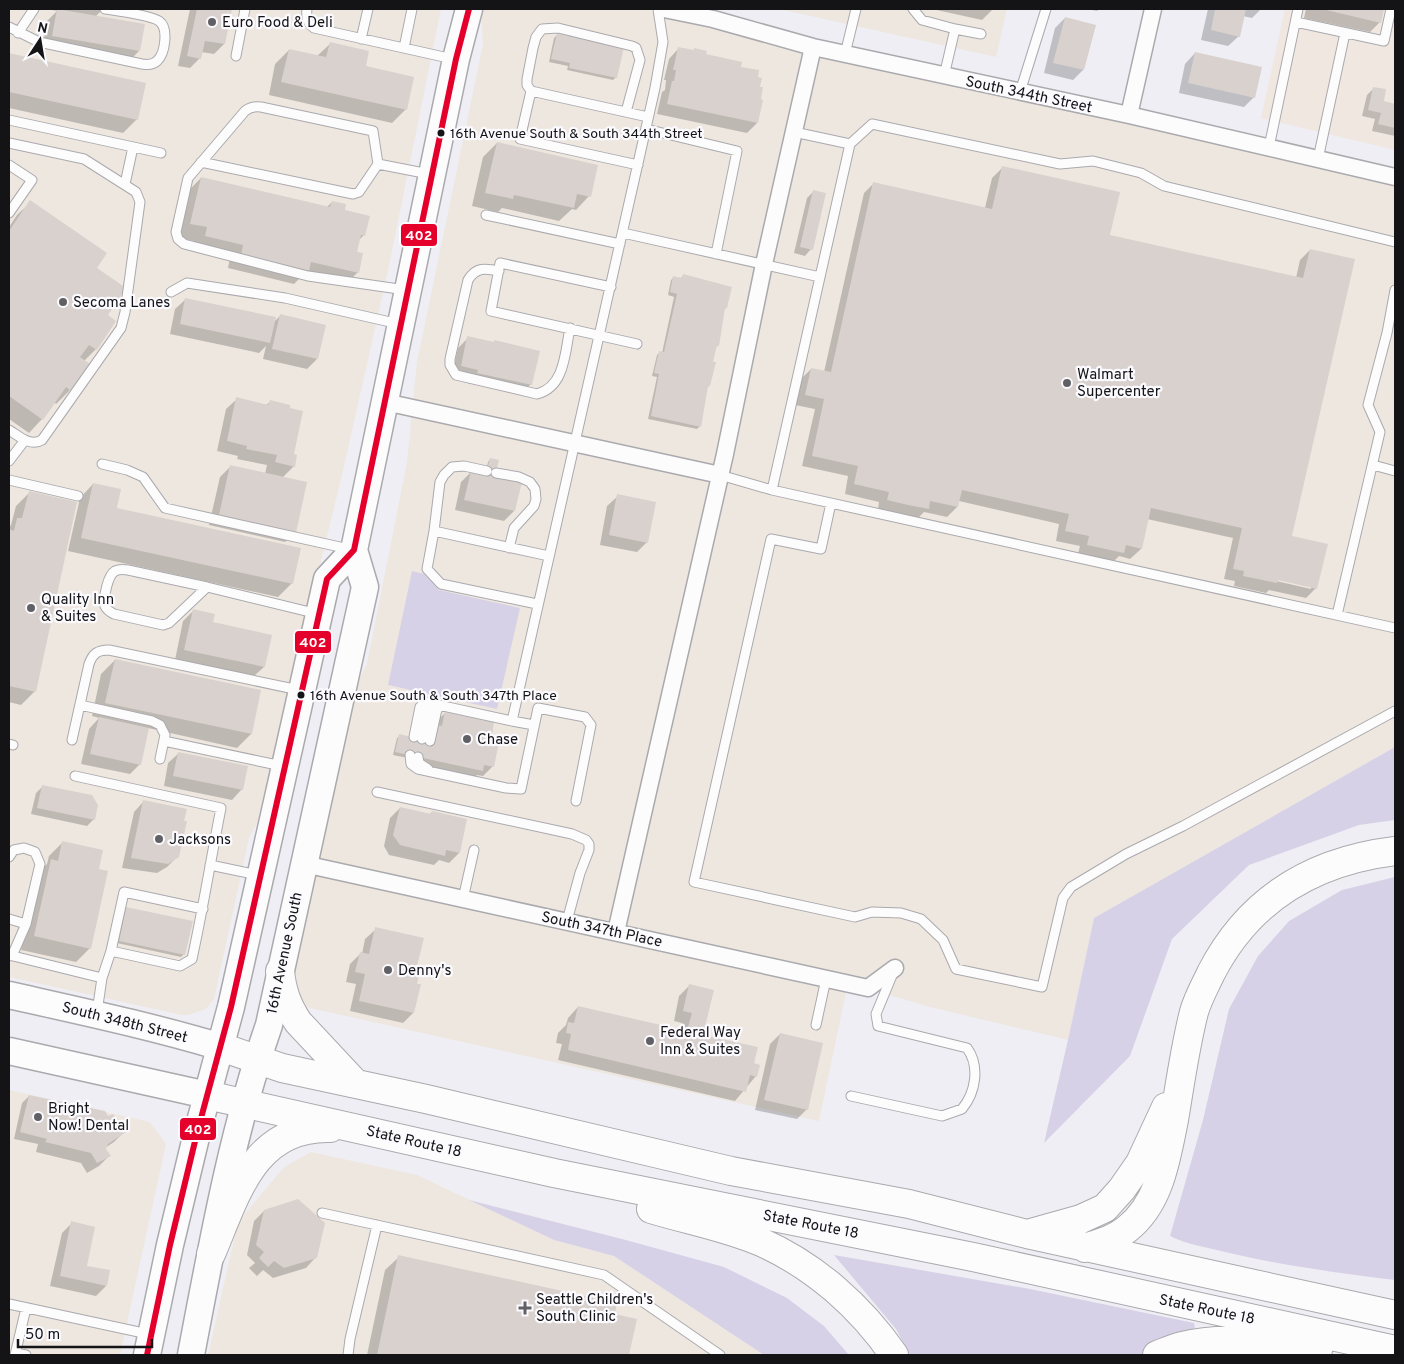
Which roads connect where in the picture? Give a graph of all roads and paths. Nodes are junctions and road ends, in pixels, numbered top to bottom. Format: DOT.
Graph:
graph roads {
  1 [pos="34,9"];
  2 [pos="105,9"];
  3 [pos="245,9"];
  4 [pos="307,9"];
  5 [pos="368,9"];
  6 [pos="412,9"];
  7 [pos="469,9"];
  8 [pos="658,9"];
  9 [pos="664,9"];
  10 [pos="856,9"];
  11 [pos="913,9"];
  12 [pos="1046,9"];
  13 [pos="1153,9"];
  14 [pos="1298,9"];
  15 [pos="1391,9"];
  16 [pos="714,14"];
  17 [pos="1296,22"];
  18 [pos="9,27"];
  19 [pos="955,29"];
  20 [pos="18,33"];
  21 [pos="1345,33"];
  22 [pos="982,34"];
  23 [pos="361,39"];
  24 [pos="813,47"];
  25 [pos="404,48"];
  26 [pos="846,54"];
  27 [pos="236,56"];
  28 [pos="456,59"];
  29 [pos="944,76"];
  30 [pos="531,91"];
  31 [pos="1020,92"];
  32 [pos="626,112"];
  33 [pos="1128,115"];
  34 [pos="648,117"];
  35 [pos="9,120"];
  36 [pos="646,129"];
  37 [pos="794,132"];
  38 [pos="9,143"];
  39 [pos="850,144"];
  40 [pos="133,147"];
  41 [pos="1269,147"];
  42 [pos="161,153"];
  43 [pos="1318,159"];
  44 [pos="201,162"];
  45 [pos="378,164"];
  46 [pos="9,165"];
  47 [pos="638,165"];
  48 [pos="432,175"];
  49 [pos="1395,177"];
  50 [pos="125,184"];
  51 [pos="9,213"];
  52 [pos="486,214"];
  53 [pos="623,233"];
  54 [pos="1395,242"];
  55 [pos="620,244"];
  56 [pos="716,254"];
  57 [pos="764,264"];
  58 [pos="499,271"];
  59 [pos="820,277"];
  60 [pos="610,286"];
  61 [pos="1395,290"];
  62 [pos="409,291"];
  63 [pos="171,292"];
  64 [pos="401,324"];
  65 [pos="570,328"];
  66 [pos="600,335"];
  67 [pos="637,344"];
  68 [pos="385,402"];
  69 [pos="9,430"];
  70 [pos="25,440"];
  71 [pos="574,443"];
  72 [pos="9,460"];
  73 [pos="102,464"];
  74 [pos="1373,465"];
  75 [pos="1395,471"];
  76 [pos="720,475"];
  77 [pos="9,480"];
  78 [pos="772,490"];
  79 [pos="78,496"];
  80 [pos="831,503"];
  81 [pos="434,531"];
  82 [pos="510,548"];
  83 [pos="354,550"];
  84 [pos="549,556"];
  85 [pos="207,587"];
  86 [pos="537,604"];
  87 [pos="319,614"];
  88 [pos="1337,615"];
  89 [pos="1395,628"];
  90 [pos="302,691"];
  91 [pos="80,705"];
  92 [pos="1395,711"];
  93 [pos="512,720"];
  94 [pos="534,725"];
  95 [pos="422,739"];
  96 [pos="72,740"];
  97 [pos="164,741"];
  98 [pos="160,759"];
  99 [pos="285,766"];
  100 [pos="432,772"];
  101 [pos="75,776"];
  102 [pos="377,792"];
  103 [pos="576,801"];
  104 [pos="474,850"];
  105 [pos="1395,850"];
  106 [pos="9,858"];
  107 [pos="304,864"];
  108 [pos="210,865"];
  109 [pos="260,875"];
  110 [pos="463,899"];
  111 [pos="203,909"];
  112 [pos="9,919"];
  113 [pos="567,921"];
  114 [pos="26,924"];
  115 [pos="616,932"];
  116 [pos="111,952"];
  117 [pos="10,956"];
  118 [pos="895,968"];
  119 [pos="280,971"];
  120 [pos="102,978"];
  121 [pos="826,979"];
  122 [pos="9,995"];
  123 [pos="97,1015"];
  124 [pos="816,1025"];
  125 [pos="9,1051"];
  126 [pos="239,1053"];
  127 [pos="1183,1072"];
  128 [pos="356,1084"];
  129 [pos="851,1096"];
  130 [pos="226,1099"];
  131 [pos="360,1128"];
  132 [pos="554,1173"];
  133 [pos="322,1213"];
  134 [pos="377,1225"];
  135 [pos="1027,1234"];
  136 [pos="1085,1248"];
  137 [pos="211,1254"];
  138 [pos="9,1304"];
  139 [pos="26,1308"];
  140 [pos="1395,1315"];
  141 [pos="149,1345"];
  142 [pos="1395,1350"];
  143 [pos="16,1354"];
  144 [pos="26,1355"];
  145 [pos="190,1355"];
  146 [pos="348,1355"];
  147 [pos="720,1355"];
  148 [pos="894,1355"];
  149 [pos="1157,1355"];
  150 [pos="1365,1355"];
  1 -- 20 [label="lane"];
  2 -- 20 [label="lane"];
  3 -- 27 [label="lane"];
  4 -- 23 [label="lane"];
  5 -- 23 [label="lane"];
  6 -- 25 [label="lane"];
  7 -- 28 [label="main road, 16th Avenue South"];
  8 -- 34 [label="lane"];
  9 -- 16 [label="street, South 344th Street"];
  10 -- 26 [label="lane"];
  11 -- 19 [label="lane"];
  12 -- 31 [label="lane"];
  13 -- 33 [label="street"];
  14 -- 17 [label="lane"];
  15 -- 21 [label="lane"];
  16 -- 24 [label="street, South 344th Street"];
  17 -- 21 [label="lane"];
  17 -- 41 [label="lane"];
  18 -- 20 [label="lane"];
  19 -- 22 [label="lane"];
  19 -- 29 [label="lane"];
  21 -- 43 [label="lane"];
  23 -- 25 [label="lane"];
  24 -- 26 [label="street, South 344th Street"];
  24 -- 37 [label="street"];
  25 -- 28 [label="lane"];
  26 -- 29 [label="street, South 344th Street"];
  28 -- 48 [label="main road, 16th Avenue South"];
  29 -- 31 [label="street, South 344th Street"];
  30 -- 32 [label="lane"];
  30 -- 32 [label="lane"];
  30 -- 47 [label="lane"];
  31 -- 33 [label="street, South 344th Street"];
  32 -- 34 [label="lane"];
  33 -- 41 [label="street, South 344th Street"];
  34 -- 36 [label="lane"];
  35 -- 40 [label="lane"];
  36 -- 47 [label="lane"];
  36 -- 56 [label="lane"];
  37 -- 39 [label="lane"];
  37 -- 57 [label="street"];
  38 -- 50 [label="lane"];
  39 -- 54 [label="lane"];
  39 -- 59 [label="lane"];
  40 -- 42 [label="lane"];
  40 -- 50 [label="lane"];
  41 -- 43 [label="street, South 344th Street"];
  43 -- 49 [label="street, South 344th Street"];
  44 -- 45 [label="lane"];
  44 -- 45 [label="lane"];
  44 -- 62 [label="lane"];
  45 -- 48 [label="lane"];
  46 -- 51 [label="lane"];
  47 -- 53 [label="lane"];
  48 -- 62 [label="main road, 16th Avenue South"];
  50 -- 70 [label="lane"];
  52 -- 55 [label="lane"];
  53 -- 55 [label="lane"];
  53 -- 56 [label="lane"];
  55 -- 60 [label="lane"];
  56 -- 57 [label="lane"];
  57 -- 59 [label="lane"];
  57 -- 76 [label="street"];
  58 -- 60 [label="lane"];
  58 -- 65 [label="lane"];
  58 -- 65 [label="lane"];
  59 -- 78 [label="lane"];
  60 -- 66 [label="lane"];
  61 -- 74 [label="lane"];
  62 -- 64 [label="main road, 16th Avenue South"];
  63 -- 64 [label="lane"];
  64 -- 68 [label="main road, 16th Avenue South"];
  65 -- 66 [label="lane"];
  66 -- 67 [label="lane"];
  66 -- 71 [label="lane"];
  68 -- 71 [label="street"];
  68 -- 83 [label="main road, 16th Avenue South"];
  69 -- 70 [label="lane"];
  70 -- 72 [label="lane"];
  71 -- 76 [label="street"];
  71 -- 84 [label="lane"];
  73 -- 83 [label="lane"];
  74 -- 75 [label="lane"];
  74 -- 88 [label="lane"];
  76 -- 78 [label="lane"];
  76 -- 115 [label="street"];
  77 -- 79 [label="lane"];
  78 -- 80 [label="lane"];
  80 -- 88 [label="lane"];
  80 -- 92 [label="lane"];
  81 -- 82 [label="lane"];
  81 -- 82 [label="lane"];
  81 -- 86 [label="lane"];
  82 -- 84 [label="lane"];
  83 -- 87 [label="main road, 16th Avenue South"];
  83 -- 107 [label="main road, 16th Avenue South"];
  84 -- 86 [label="lane"];
  85 -- 85 [label="lane"];
  85 -- 87 [label="lane"];
  86 -- 93 [label="lane"];
  87 -- 90 [label="main road, 16th Avenue South"];
  88 -- 89 [label="lane"];
  90 -- 91 [label="lane"];
  90 -- 99 [label="main road, 16th Avenue South"];
  91 -- 96 [label="lane"];
  91 -- 97 [label="lane"];
  93 -- 94 [label="lane"];
  93 -- 95 [label="lane"];
  94 -- 100 [label="lane"];
  94 -- 103 [label="lane"];
  97 -- 98 [label="lane"];
  97 -- 99 [label="lane"];
  99 -- 109 [label="main road, 16th Avenue South"];
  100 -- 100 [label="lane"];
  101 -- 108 [label="lane"];
  102 -- 113 [label="lane"];
  104 -- 110 [label="lane"];
  105 -- 127 [label="highway"];
  106 -- 114 [label="lane"];
  107 -- 110 [label="street, South 347th Place"];
  107 -- 119 [label="main road, 16th Avenue South"];
  108 -- 109 [label="lane"];
  108 -- 111 [label="lane"];
  109 -- 126 [label="main road, 16th Avenue South"];
  110 -- 113 [label="street, South 347th Place"];
  111 -- 116 [label="lane"];
  111 -- 116 [label="lane"];
  112 -- 114 [label="lane"];
  113 -- 115 [label="street, South 347th Place"];
  114 -- 117 [label="lane"];
  115 -- 121 [label="street, South 347th Place"];
  116 -- 120 [label="lane"];
  117 -- 120 [label="lane"];
  118 -- 121 [label="street, South 347th Place"];
  118 -- 129 [label="lane"];
  119 -- 126 [label="main road, 16th Avenue South"];
  119 -- 128 [label="highway"];
  120 -- 123 [label="lane"];
  121 -- 124 [label="lane"];
  122 -- 123 [label="main road, South 348th Street"];
  123 -- 126 [label="main road, South 348th Street"];
  125 -- 130 [label="main road"];
  126 -- 128 [label="highway"];
  126 -- 130 [label="main road, 16th Avenue South"];
  126 -- 130 [label="main road, 16th Avenue South"];
  127 -- 135 [label="highway"];
  127 -- 136 [label="highway"];
  128 -- 135 [label="highway"];
  130 -- 131 [label="highway, State Route 18"];
  130 -- 137 [label="main road, 16th Avenue South"];
  130 -- 141 [label="main road, 16th Avenue South"];
  131 -- 132 [label="highway, State Route 18"];
  131 -- 137 [label="highway"];
  132 -- 142 [label="highway, State Route 18"];
  132 -- 148 [label="highway"];
  133 -- 134 [label="lane"];
  134 -- 146 [label="lane"];
  134 -- 147 [label="lane"];
  135 -- 136 [label="highway"];
  136 -- 140 [label="highway"];
  137 -- 145 [label="main road, 16th Avenue South"];
  138 -- 139 [label="lane"];
  139 -- 141 [label="lane"];
  139 -- 143 [label="lane"];
  143 -- 144 [label="lane"];
  149 -- 150 [label="highway"];
}
